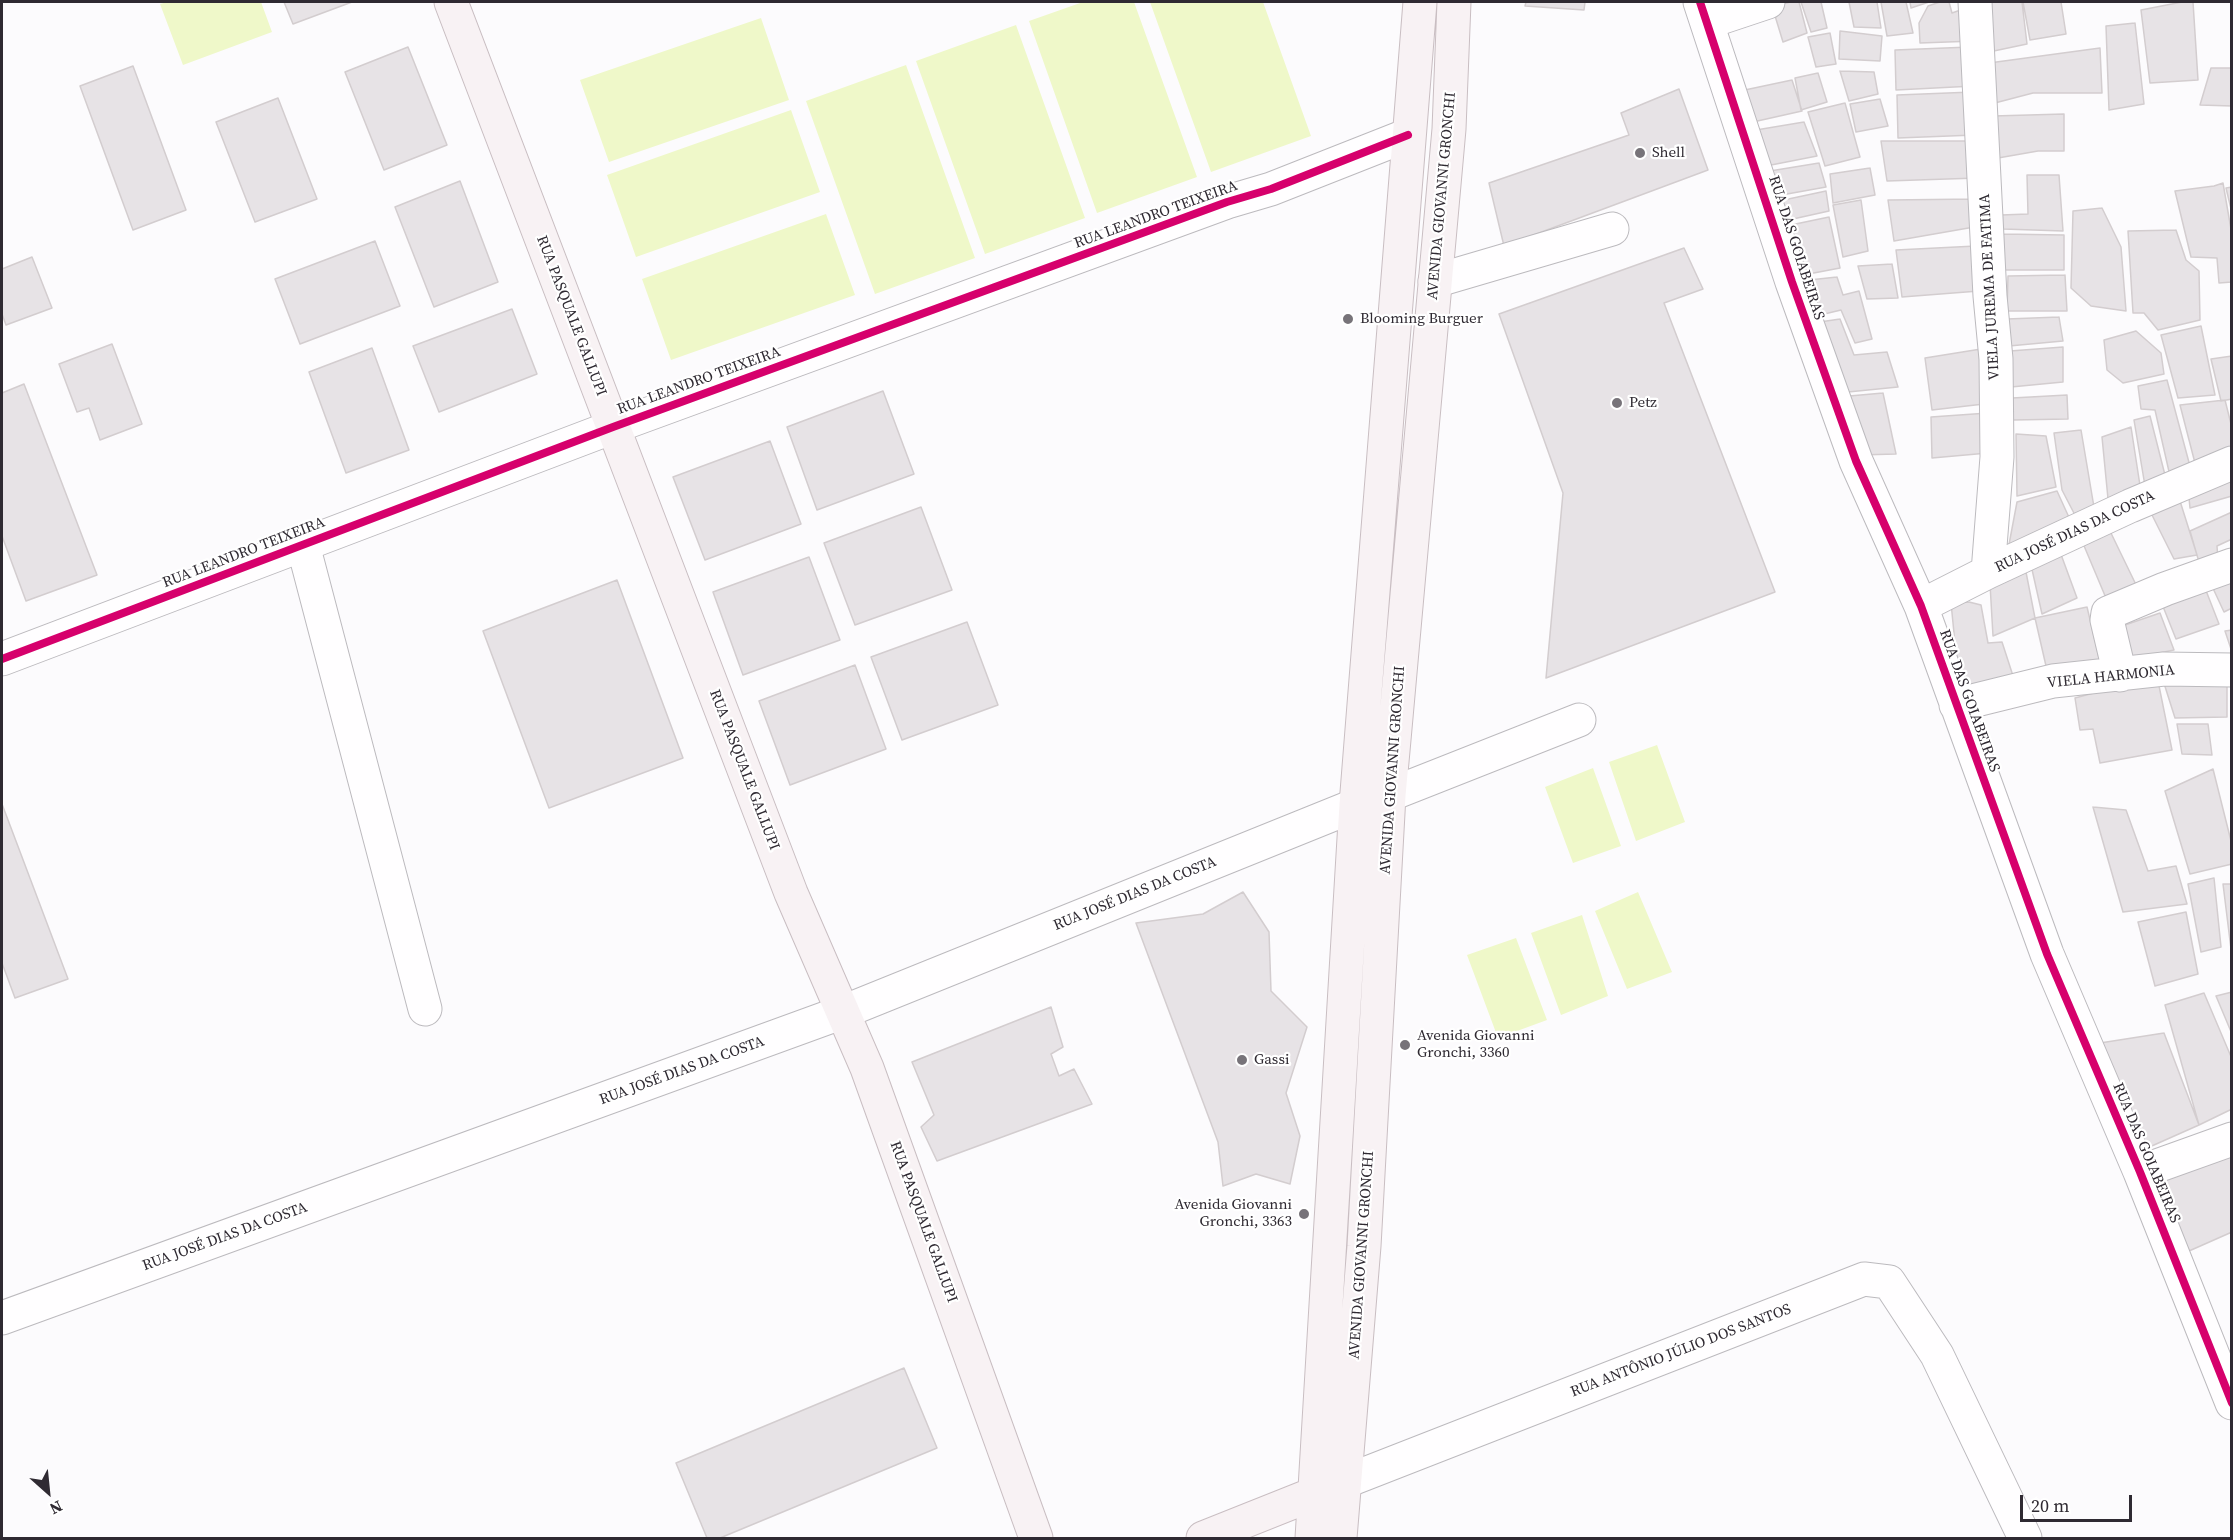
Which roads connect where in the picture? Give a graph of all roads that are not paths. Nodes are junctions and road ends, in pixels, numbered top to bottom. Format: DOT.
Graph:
graph roads {
  1 [pos="451,2"];
  2 [pos="1420,2"];
  3 [pos="1454,2"];
  4 [pos="1768,2"];
  5 [pos="1975,2"];
  6 [pos="1704,12"];
  7 [pos="1408,135"];
  8 [pos="1612,229"];
  9 [pos="1435,281"];
  10 [pos="1431,332"];
  11 [pos="613,427"];
  12 [pos="2232,462"];
  13 [pos="303,545"];
  14 [pos="2232,565"];
  15 [pos="1988,572"];
  16 [pos="1921,606"];
  17 [pos="2,659"];
  18 [pos="2232,670"];
  19 [pos="2120,675"];
  20 [pos="1956,705"];
  21 [pos="1579,720"];
  22 [pos="1389,795"];
  23 [pos="1356,805"];
  24 [pos="426,1009"];
  25 [pos="843,1012"];
  26 [pos="2232,1138"];
  27 [pos="2140,1172"];
  28 [pos="2,1318"];
  29 [pos="2232,1403"];
  30 [pos="1329,1488"];
  31 [pos="1036,1539"];
  32 [pos="1203,1539"];
  33 [pos="1312,1539"];
  34 [pos="1340,1539"];
  35 [pos="2025,1539"];
  1 -- 11 [label="main road, RUA PASQUALE GALLUPI"];
  2 -- 7 [label="main road, AVENIDA GIOVANNI GRONCHI"];
  3 -- 9 [label="main road, AVENIDA GIOVANNI GRONCHI"];
  4 -- 6 [label="street"];
  5 -- 15 [label="street, VIELA JUREMA DE FATIMA"];
  6 -- 16 [label="street, RUA DAS GOIABEIRAS"];
  7 -- 10 [label="main road"];
  7 -- 11 [label="street, RUA LEANDRO TEIXEIRA"];
  7 -- 23 [label="main road, AVENIDA GIOVANNI GRONCHI"];
  8 -- 9 [label="street"];
  9 -- 10 [label="main road, AVENIDA GIOVANNI GRONCHI"];
  10 -- 22 [label="main road, AVENIDA GIOVANNI GRONCHI"];
  11 -- 13 [label="street, RUA LEANDRO TEIXEIRA"];
  11 -- 25 [label="main road, RUA PASQUALE GALLUPI"];
  12 -- 15 [label="street, RUA JOSÉ DIAS DA COSTA"];
  13 -- 17 [label="street, RUA LEANDRO TEIXEIRA"];
  13 -- 24 [label="street"];
  14 -- 19 [label="street"];
  15 -- 16 [label="street, RUA JOSÉ DIAS DA COSTA"];
  16 -- 20 [label="street, RUA DAS GOIABEIRAS"];
  18 -- 19 [label="street, VIELA HARMONIA"];
  19 -- 20 [label="street, VIELA HARMONIA"];
  20 -- 27 [label="street, RUA DAS GOIABEIRAS"];
  21 -- 22 [label="street"];
  22 -- 30 [label="main road, AVENIDA GIOVANNI GRONCHI"];
  23 -- 25 [label="street, RUA JOSÉ DIAS DA COSTA"];
  23 -- 30 [label="main road, AVENIDA GIOVANNI GRONCHI"];
  25 -- 28 [label="street, RUA JOSÉ DIAS DA COSTA"];
  25 -- 31 [label="main road, RUA PASQUALE GALLUPI"];
  26 -- 27 [label="street"];
  27 -- 29 [label="street, RUA DAS GOIABEIRAS"];
  30 -- 32 [label="main road, RUA ANTÔNIO JÚLIO DOS SANTOS"];
  30 -- 33 [label="main road, AVENIDA GIOVANNI GRONCHI"];
  30 -- 34 [label="main road, AVENIDA GIOVANNI GRONCHI"];
  30 -- 35 [label="street, RUA ANTÔNIO JÚLIO DOS SANTOS"];
}
